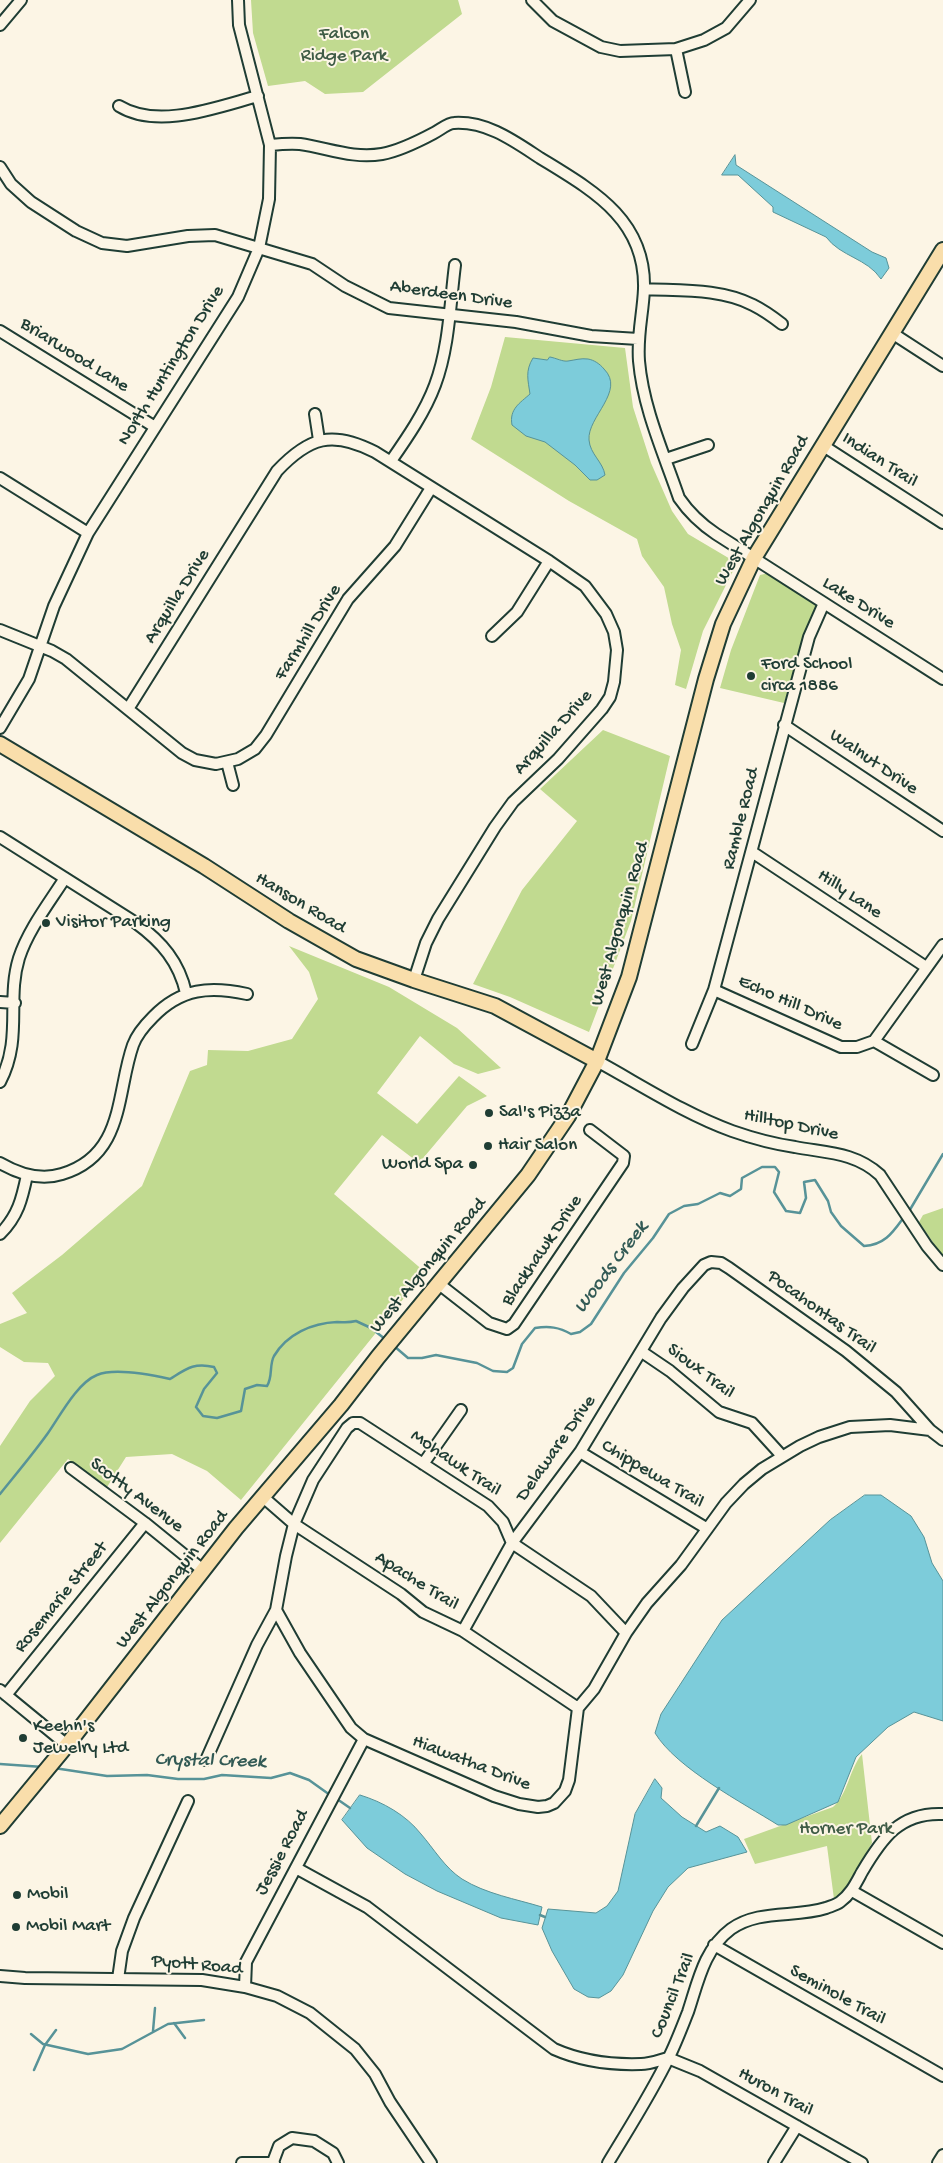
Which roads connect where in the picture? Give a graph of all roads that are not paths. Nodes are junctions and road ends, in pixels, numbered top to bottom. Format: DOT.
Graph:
graph roads {
  1 [pos="21,0"];
  2 [pos="238,0"];
  3 [pos="532,0"];
  4 [pos="750,0"];
  5 [pos="0,25"];
  6 [pos="676,49"];
  7 [pos="684,92"];
  8 [pos="258,96"];
  9 [pos="119,106"];
  10 [pos="270,144"];
  11 [pos="0,167"];
  12 [pos="259,248"];
  13 [pos="943,250"];
  14 [pos="455,265"];
  15 [pos="644,289"];
  16 [pos="449,315"];
  17 [pos="782,324"];
  18 [pos="0,331"];
  19 [pos="892,334"];
  20 [pos="638,339"];
  21 [pos="943,366"];
  22 [pos="315,414"];
  23 [pos="155,427"];
  24 [pos="319,440"];
  25 [pos="708,445"];
  26 [pos="822,445"];
  27 [pos="666,459"];
  28 [pos="391,461"];
  29 [pos="0,478"];
  30 [pos="431,488"];
  31 [pos="943,523"];
  32 [pos="88,533"];
  33 [pos="754,558"];
  34 [pos="549,561"];
  35 [pos="824,603"];
  36 [pos="0,630"];
  37 [pos="492,636"];
  38 [pos="41,646"];
  39 [pos="943,679"];
  40 [pos="128,709"];
  41 [pos="784,725"];
  42 [pos="0,728"];
  43 [pos="0,744"];
  44 [pos="227,762"];
  45 [pos="232,785"];
  46 [pos="943,831"];
  47 [pos="0,837"];
  48 [pos="752,852"];
  49 [pos="65,878"];
  50 [pos="943,946"];
  51 [pos="926,967"];
  52 [pos="414,980"];
  53 [pos="714,990"];
  54 [pos="186,993"];
  55 [pos="247,994"];
  56 [pos="0,1002"];
  57 [pos="14,1003"];
  58 [pos="874,1041"];
  59 [pos="692,1044"];
  60 [pos="596,1061"];
  61 [pos="933,1075"];
  62 [pos="0,1082"];
  63 [pos="590,1130"];
  64 [pos="0,1163"];
  65 [pos="27,1175"];
  66 [pos="0,1234"];
  67 [pos="943,1265"];
  68 [pos="438,1284"];
  69 [pos="683,1288"];
  70 [pos="642,1352"];
  71 [pos="462,1410"];
  72 [pos="930,1430"];
  73 [pos="943,1440"];
  74 [pos="580,1452"];
  75 [pos="782,1456"];
  76 [pos="423,1464"];
  77 [pos="71,1468"];
  78 [pos="263,1497"];
  79 [pos="145,1523"];
  80 [pos="294,1524"];
  81 [pos="706,1528"];
  82 [pos="512,1543"];
  83 [pos="204,1571"];
  84 [pos="276,1610"];
  85 [pos="463,1631"];
  86 [pos="626,1633"];
  87 [pos="3,1692"];
  88 [pos="578,1708"];
  89 [pos="364,1739"];
  90 [pos="67,1745"];
  91 [pos="206,1760"];
  92 [pos="188,1801"];
  93 [pos="943,1814"];
  94 [pos="0,1826"];
  95 [pos="296,1868"];
  96 [pos="852,1891"];
  97 [pos="943,1943"];
  98 [pos="714,1945"];
  99 [pos="0,1976"];
  100 [pos="118,1979"];
  101 [pos="245,1987"];
  102 [pos="668,2058"];
  103 [pos="943,2076"];
  104 [pos="797,2126"];
  105 [pos="943,2155"];
  106 [pos="242,2163"];
  107 [pos="274,2163"];
  108 [pos="338,2163"];
  109 [pos="432,2163"];
  110 [pos="608,2163"];
  111 [pos="774,2163"];
  112 [pos="862,2163"];
  113 [pos="938,2163"];
  1 -- 5 [label="street"];
  2 -- 8 [label="street, North Huntington Drive"];
  3 -- 6 [label="street"];
  4 -- 6 [label="street"];
  6 -- 7 [label="street"];
  8 -- 9 [label="street"];
  8 -- 10 [label="street, North Huntington Drive"];
  10 -- 12 [label="street, North Huntington Drive"];
  10 -- 15 [label="street, Lake Drive"];
  11 -- 12 [label="street, Aberdeen Drive"];
  12 -- 16 [label="street, Aberdeen Drive"];
  12 -- 23 [label="street, North Huntington Drive"];
  13 -- 19 [label="main road, West Algonquin Road"];
  14 -- 16 [label="street"];
  15 -- 17 [label="street"];
  15 -- 20 [label="street, Lake Drive"];
  16 -- 20 [label="street, Aberdeen Drive"];
  16 -- 28 [label="street"];
  18 -- 23 [label="street, Briarwood Lane"];
  19 -- 21 [label="street"];
  19 -- 26 [label="main road, West Algonquin Road"];
  20 -- 27 [label="street, Lake Drive"];
  22 -- 24 [label="street"];
  23 -- 32 [label="street, North Huntington Drive"];
  24 -- 28 [label="street, Arquilla Drive"];
  24 -- 40 [label="street, Arquilla Drive"];
  25 -- 27 [label="street"];
  26 -- 31 [label="street, Indian Trail"];
  26 -- 33 [label="main road, West Algonquin Road"];
  27 -- 33 [label="street, Lake Drive"];
  28 -- 30 [label="street, Arquilla Drive"];
  29 -- 32 [label="street"];
  30 -- 34 [label="street, Arquilla Drive"];
  30 -- 44 [label="street, Farmhill Drive"];
  32 -- 38 [label="street, North Huntington Drive"];
  33 -- 35 [label="street, Lake Drive"];
  33 -- 60 [label="main road, West Algonquin Road"];
  34 -- 37 [label="street"];
  34 -- 52 [label="street, Arquilla Drive"];
  35 -- 39 [label="street, Lake Drive"];
  35 -- 41 [label="street, Ramble Road"];
  36 -- 38 [label="street, Farmhill Drive"];
  38 -- 40 [label="street, Farmhill Drive"];
  38 -- 42 [label="street, North Huntington Drive"];
  40 -- 44 [label="street, Farmhill Drive"];
  41 -- 46 [label="street, Walnut Drive"];
  41 -- 48 [label="street, Ramble Road"];
  43 -- 52 [label="main road, Hanson Road"];
  44 -- 45 [label="street"];
  47 -- 49 [label="street"];
  48 -- 51 [label="street, Hilly Lane"];
  48 -- 53 [label="street, Ramble Road"];
  49 -- 54 [label="street"];
  49 -- 57 [label="street"];
  50 -- 51 [label="street"];
  51 -- 58 [label="street"];
  52 -- 60 [label="main road, Hanson Road"];
  53 -- 58 [label="street, Echo Hill Drive"];
  53 -- 59 [label="street, Ramble Road"];
  54 -- 55 [label="street"];
  54 -- 65 [label="street"];
  56 -- 57 [label="street"];
  57 -- 62 [label="street"];
  58 -- 61 [label="street"];
  60 -- 67 [label="street, Hilltop Drive"];
  60 -- 68 [label="main road, West Algonquin Road"];
  63 -- 68 [label="street, Blackhawk Drive"];
  64 -- 65 [label="street"];
  65 -- 66 [label="street"];
  68 -- 78 [label="main road, West Algonquin Road"];
  69 -- 70 [label="street, Delaware Drive"];
  69 -- 72 [label="street, Pocahontas Trail"];
  70 -- 74 [label="street, Delaware Drive"];
  70 -- 75 [label="street, Sioux Trail"];
  71 -- 76 [label="street"];
  72 -- 73 [label="street"];
  72 -- 75 [label="street"];
  74 -- 81 [label="street, Chippewa Trail"];
  74 -- 82 [label="street, Delaware Drive"];
  75 -- 81 [label="street"];
  76 -- 80 [label="street, Mohawk Trail"];
  76 -- 82 [label="street, Mohawk Trail"];
  77 -- 79 [label="street, Scotty Avenue"];
  78 -- 80 [label="street, Apache Trail"];
  78 -- 83 [label="main road, West Algonquin Road"];
  79 -- 83 [label="street, Scotty Avenue"];
  79 -- 87 [label="street, Rosemarie Street"];
  80 -- 84 [label="street"];
  80 -- 85 [label="street, Apache Trail"];
  81 -- 86 [label="street"];
  82 -- 85 [label="street, Delaware Drive"];
  82 -- 86 [label="street"];
  83 -- 90 [label="main road, West Algonquin Road"];
  84 -- 89 [label="street, Hiawatha Drive"];
  84 -- 91 [label="street"];
  85 -- 88 [label="street, Apache Trail"];
  86 -- 88 [label="street"];
  87 -- 90 [label="street"];
  88 -- 89 [label="street, Hiawatha Drive"];
  89 -- 95 [label="street, Jessie Road"];
  90 -- 94 [label="main road, West Algonquin Road"];
  92 -- 100 [label="street"];
  93 -- 96 [label="street, Council Trail"];
  95 -- 101 [label="street, Jessie Road"];
  95 -- 102 [label="street, Council Trail"];
  96 -- 97 [label="street"];
  96 -- 98 [label="street, Council Trail"];
  98 -- 102 [label="street, Council Trail"];
  98 -- 103 [label="street, Seminole Trail"];
  99 -- 100 [label="street, Pyott Road"];
  100 -- 101 [label="street, Pyott Road"];
  101 -- 109 [label="street, Pyott Road"];
  102 -- 104 [label="street, Huron Trail"];
  102 -- 110 [label="street"];
  104 -- 111 [label="street"];
  104 -- 112 [label="street, Huron Trail"];
  105 -- 113 [label="street"];
  106 -- 107 [label="street"];
  107 -- 108 [label="street"];
}
